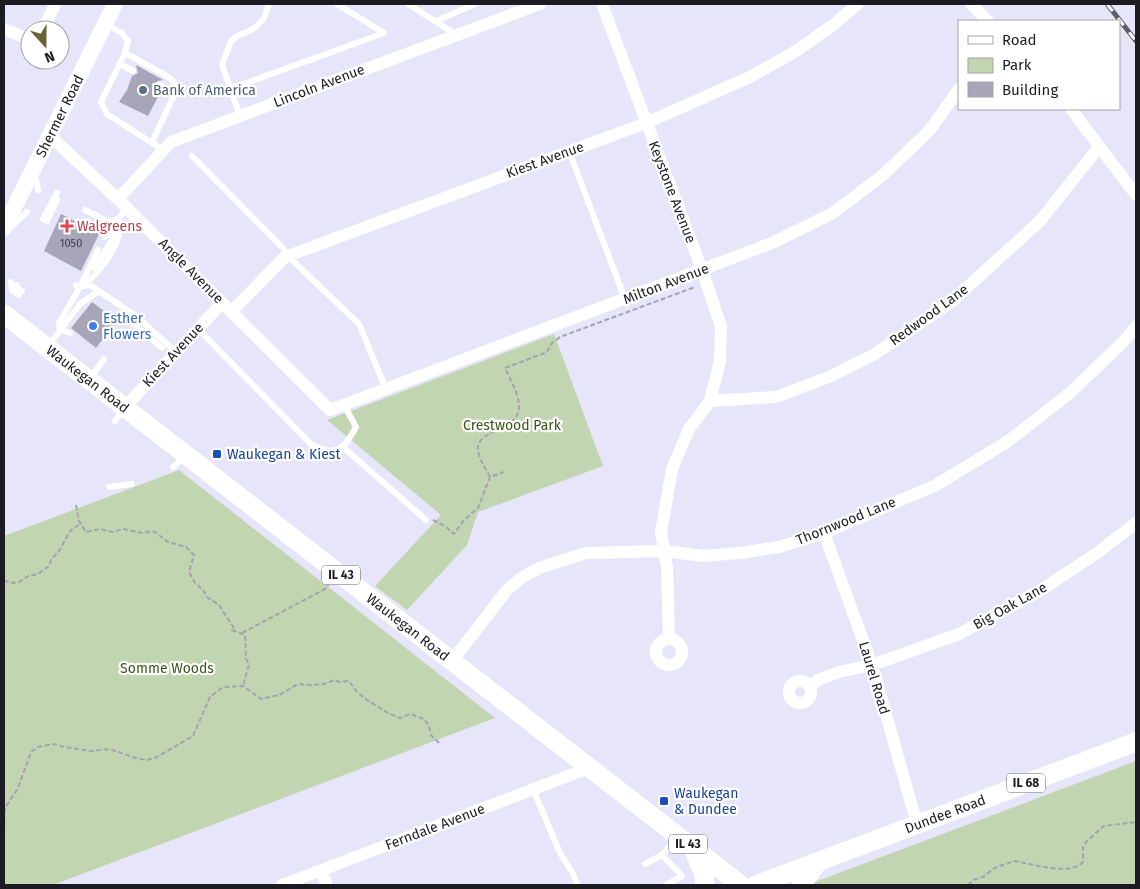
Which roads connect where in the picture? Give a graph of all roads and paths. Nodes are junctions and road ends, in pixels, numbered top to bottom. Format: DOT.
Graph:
graph roads {
  1 [pos="54,4"];
  2 [pos="114,4"];
  3 [pos="269,4"];
  4 [pos="337,4"];
  5 [pos="408,4"];
  6 [pos="475,4"];
  7 [pos="540,4"];
  8 [pos="602,4"];
  9 [pos="858,4"];
  10 [pos="971,4"];
  11 [pos="47,20"];
  12 [pos="987,20"];
  13 [pos="436,22"];
  14 [pos="104,23"];
  15 [pos="4,29"];
  16 [pos="457,35"];
  17 [pos="20,36"];
  18 [pos="125,53"];
  19 [pos="120,64"];
  20 [pos="133,72"];
  21 [pos="160,85"];
  22 [pos="230,89"];
  23 [pos="958,89"];
  24 [pos="176,93"];
  25 [pos="1072,110"];
  26 [pos="240,116"];
  27 [pos="646,123"];
  28 [pos="49,135"];
  29 [pos="152,142"];
  30 [pos="1099,147"];
  31 [pos="163,150"];
  32 [pos="569,151"];
  33 [pos="192,156"];
  34 [pos="33,168"];
  35 [pos="38,190"];
  36 [pos="57,195"];
  37 [pos="1136,195"];
  38 [pos="120,205"];
  39 [pos="85,210"];
  40 [pos="11,215"];
  41 [pos="118,219"];
  42 [pos="45,220"];
  43 [pos="4,235"];
  44 [pos="105,237"];
  45 [pos="98,250"];
  46 [pos="288,256"];
  47 [pos="702,270"];
  48 [pos="707,283"];
  49 [pos="14,284"];
  50 [pos="78,287"];
  51 [pos="92,288"];
  52 [pos="21,293"];
  53 [pos="625,299"];
  54 [pos="227,307"];
  55 [pos="4,314"];
  56 [pos="125,317"];
  57 [pos="1136,326"];
  58 [pos="198,329"];
  59 [pos="60,330"];
  60 [pos="70,333"];
  61 [pos="48,347"];
  62 [pos="162,348"];
  63 [pos="176,352"];
  64 [pos="104,359"];
  65 [pos="90,380"];
  66 [pos="386,389"];
  67 [pos="710,401"];
  68 [pos="344,405"];
  69 [pos="330,410"];
  70 [pos="120,414"];
  71 [pos="343,447"];
  72 [pos="504,472"];
  73 [pos="490,477"];
  74 [pos="132,484"];
  75 [pos="109,487"];
  76 [pos="76,505"];
  77 [pos="426,520"];
  78 [pos="81,523"];
  79 [pos="1136,523"];
  80 [pos="824,533"];
  81 [pos="664,551"];
  82 [pos="338,572"];
  83 [pos="4,582"];
  84 [pos="242,633"];
  85 [pos="669,639"];
  86 [pos="452,661"];
  87 [pos="872,665"];
  88 [pos="243,686"];
  89 [pos="810,686"];
  90 [pos="439,742"];
  91 [pos="1136,742"];
  92 [pos="589,768"];
  93 [pos="533,789"];
  94 [pos="5,807"];
  95 [pos="1136,822"];
  96 [pos="917,824"];
  97 [pos="4,828"];
  98 [pos="677,836"];
  99 [pos="693,848"];
  100 [pos="662,855"];
  101 [pos="820,861"];
  102 [pos="645,864"];
  103 [pos="321,871"];
  104 [pos="282,885"];
  105 [pos="326,885"];
  106 [pos="578,885"];
  107 [pos="666,885"];
  108 [pos="705,885"];
  109 [pos="741,885"];
  110 [pos="756,885"];
  111 [pos="801,885"];
  112 [pos="968,885"];
  1 -- 11 [label="street"];
  2 -- 14 [label="main road, Shermer Road"];
  3 -- 22 [label="lane"];
  4 -- 22 [label="lane"];
  5 -- 13 [label="lane"];
  6 -- 13 [label="lane"];
  7 -- 16 [label="street, Lincoln Avenue"];
  8 -- 27 [label="street, Keystone Avenue"];
  9 -- 27 [label="street, Kiest Avenue"];
  10 -- 12 [label="street"];
  13 -- 16 [label="lane"];
  14 -- 18 [label="lane"];
  14 -- 28 [label="main road, Shermer Road"];
  15 -- 17 [label="street"];
  16 -- 26 [label="street, Lincoln Avenue"];
  18 -- 19 [label="lane"];
  18 -- 24 [label="lane"];
  19 -- 20 [label="lane"];
  19 -- 29 [label="lane"];
  21 -- 24 [label="lane"];
  22 -- 26 [label="lane"];
  23 -- 47 [label="street, Milton Avenue"];
  24 -- 29 [label="lane"];
  25 -- 30 [label="street"];
  26 -- 31 [label="street, Lincoln Avenue"];
  27 -- 32 [label="street, Kiest Avenue"];
  27 -- 47 [label="street, Keystone Avenue"];
  28 -- 34 [label="main road, Shermer Road"];
  28 -- 38 [label="street, Angle Avenue"];
  29 -- 31 [label="lane"];
  30 -- 37 [label="street"];
  30 -- 67 [label="street, Redwood Lane"];
  31 -- 38 [label="street, Lincoln Avenue"];
  32 -- 46 [label="street, Kiest Avenue"];
  32 -- 53 [label="lane"];
  33 -- 46 [label="lane"];
  34 -- 35 [label="lane"];
  34 -- 40 [label="main road, Shermer Road"];
  36 -- 42 [label="lane"];
  38 -- 41 [label="lane"];
  38 -- 54 [label="street, Angle Avenue"];
  39 -- 41 [label="lane"];
  40 -- 43 [label="lane"];
  41 -- 44 [label="lane"];
  41 -- 51 [label="lane"];
  45 -- 51 [label="lane"];
  46 -- 54 [label="street, Kiest Avenue"];
  46 -- 66 [label="lane"];
  47 -- 48 [label="street, Keystone Avenue"];
  47 -- 53 [label="street, Milton Avenue"];
  48 -- 67 [label="street, Keystone Avenue"];
  48 -- 73 [label="path"];
  49 -- 52 [label="lane"];
  50 -- 51 [label="lane"];
  50 -- 51 [label="lane"];
  50 -- 51 [label="lane"];
  50 -- 59 [label="lane"];
  51 -- 59 [label="lane"];
  51 -- 63 [label="lane"];
  53 -- 66 [label="street, Milton Avenue"];
  54 -- 58 [label="street, Kiest Avenue"];
  54 -- 69 [label="street, Angle Avenue"];
  55 -- 61 [label="main road, Waukegan Road / IL 43"];
  56 -- 62 [label="lane"];
  57 -- 80 [label="street, Thornwood Lane"];
  58 -- 63 [label="street, Kiest Avenue"];
  58 -- 71 [label="lane"];
  59 -- 60 [label="lane"];
  59 -- 61 [label="lane"];
  61 -- 65 [label="main road, Waukegan Road / IL 43"];
  63 -- 70 [label="street, Kiest Avenue"];
  64 -- 65 [label="lane"];
  65 -- 70 [label="main road, Waukegan Road / IL 43"];
  66 -- 68 [label="street, Milton Avenue"];
  67 -- 81 [label="street, Keystone Avenue"];
  68 -- 69 [label="street, Milton Avenue"];
  68 -- 71 [label="lane"];
  70 -- 82 [label="main road, Waukegan Road / IL 43"];
  71 -- 77 [label="lane"];
  72 -- 73 [label="path"];
  73 -- 77 [label="path"];
  74 -- 75 [label="lane"];
  76 -- 78 [label="path"];
  78 -- 83 [label="path"];
  78 -- 84 [label="path"];
  79 -- 87 [label="street, Big Oak Lane"];
  80 -- 81 [label="street, Thornwood Lane"];
  80 -- 87 [label="street, Laurel Road"];
  81 -- 85 [label="street, Keystone Avenue"];
  81 -- 86 [label="street, Thornwood Lane"];
  82 -- 84 [label="path"];
  82 -- 86 [label="main road, Waukegan Road / IL 43"];
  84 -- 88 [label="path"];
  86 -- 92 [label="main road, Waukegan Road / IL 43"];
  87 -- 89 [label="street, Big Oak Lane"];
  87 -- 96 [label="street, Laurel Road"];
  88 -- 90 [label="path"];
  88 -- 94 [label="path"];
  91 -- 96 [label="main road, Dundee Road / IL 68"];
  92 -- 93 [label="street, Ferndale Avenue"];
  92 -- 98 [label="main road, Waukegan Road / IL 43"];
  93 -- 103 [label="street, Ferndale Avenue"];
  93 -- 106 [label="lane"];
  94 -- 97 [label="path"];
  95 -- 112 [label="path"];
  96 -- 101 [label="main road, Dundee Road / IL 68"];
  98 -- 99 [label="main road, Waukegan Road / IL 43"];
  98 -- 100 [label="lane"];
  99 -- 108 [label="main road"];
  99 -- 109 [label="main road, Waukegan Road / IL 43"];
  100 -- 102 [label="lane"];
  100 -- 107 [label="lane"];
  101 -- 110 [label="main road, Dundee Road / IL 68"];
  101 -- 111 [label="main road"];
  103 -- 104 [label="street, Ferndale Avenue"];
  103 -- 105 [label="street"];
}
